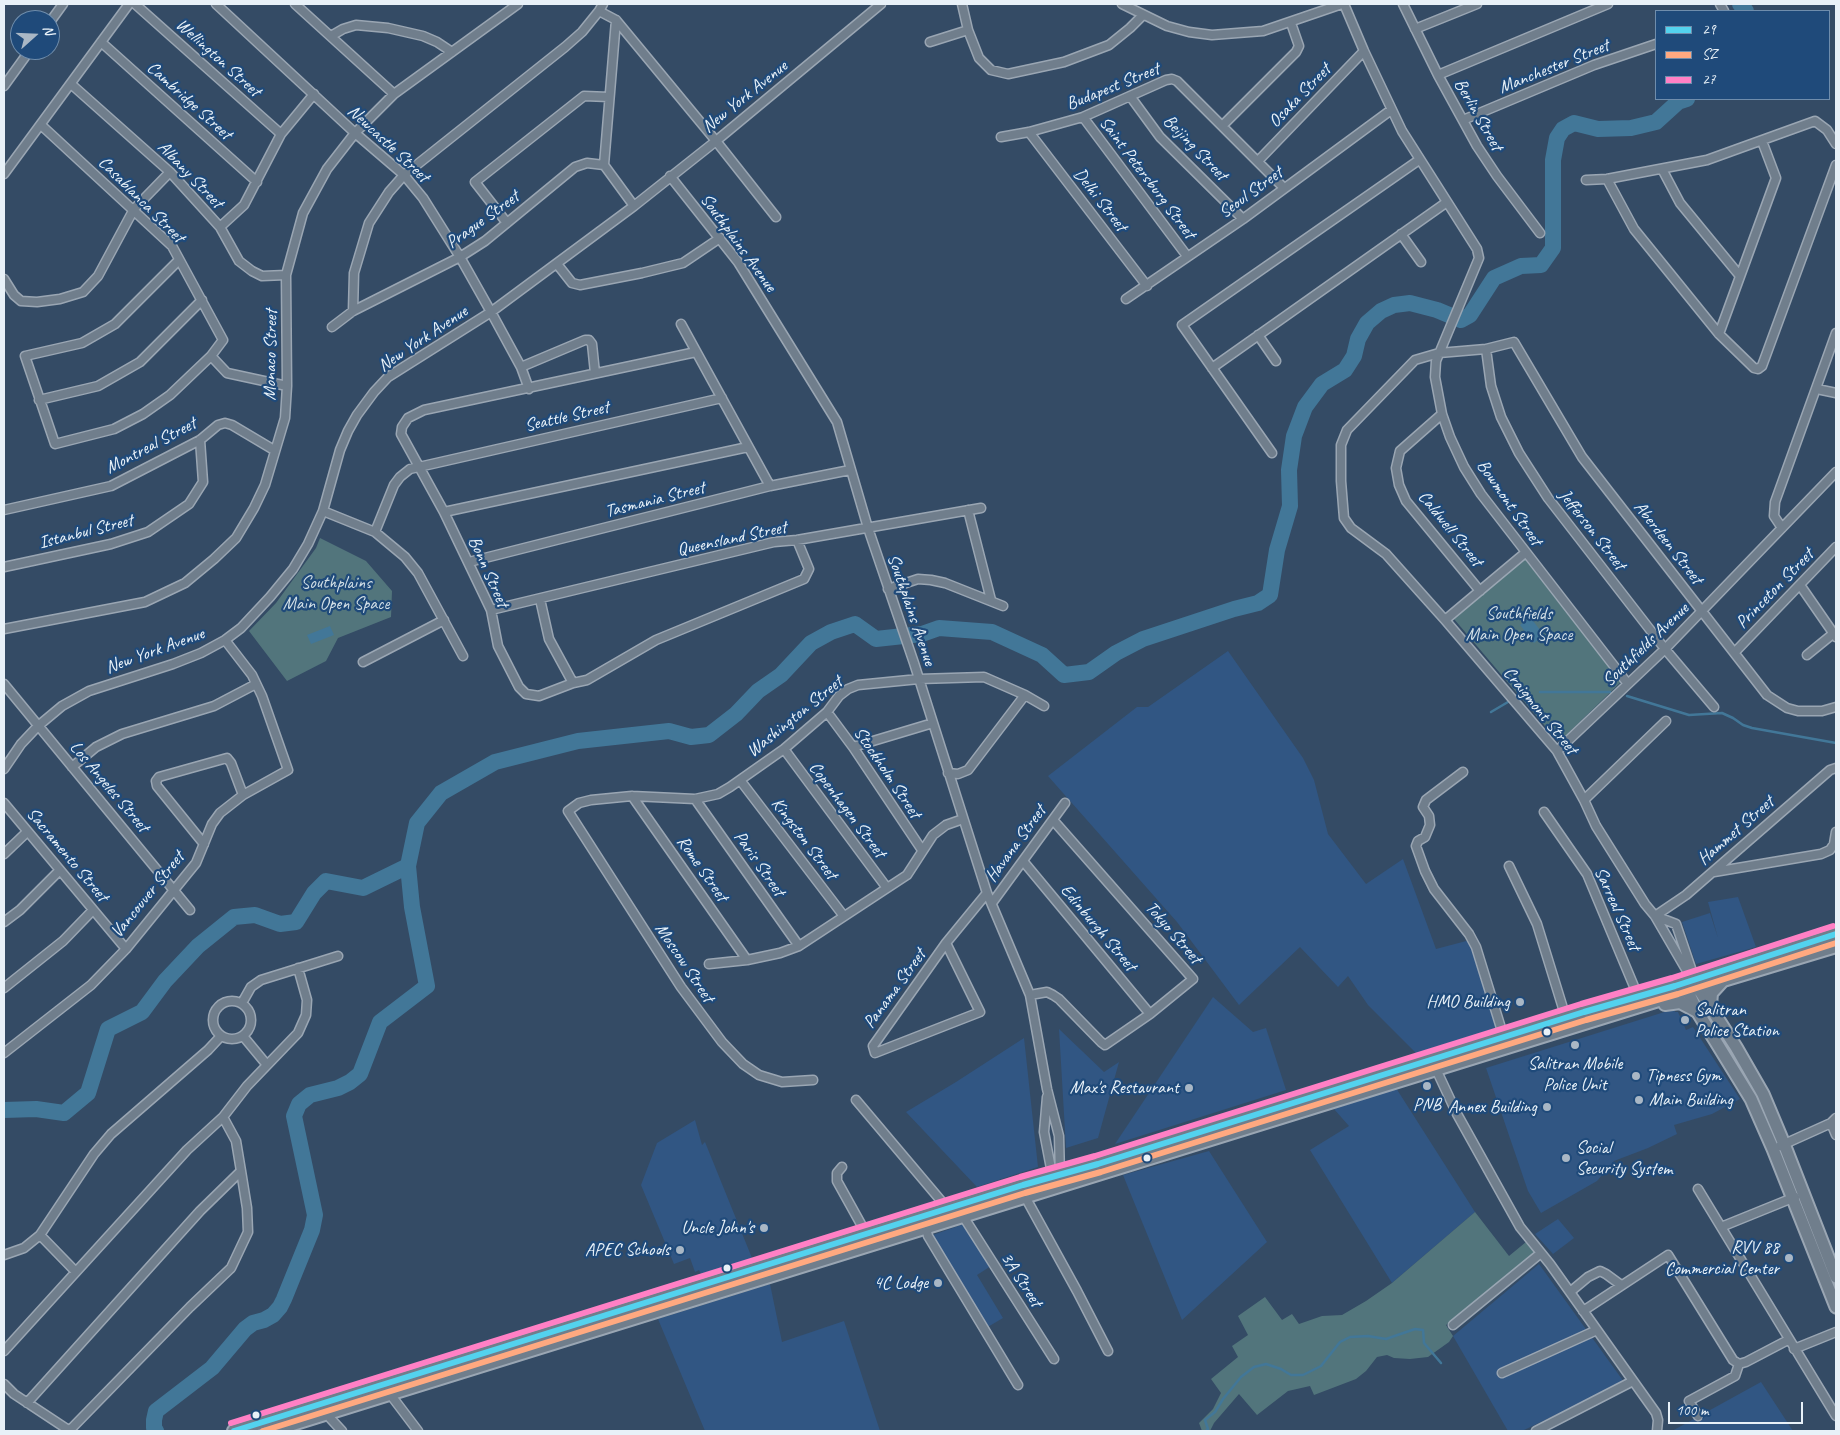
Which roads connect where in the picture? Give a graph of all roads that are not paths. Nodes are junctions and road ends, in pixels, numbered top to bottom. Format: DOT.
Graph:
graph roads {
  1 [pos="129,4"];
  2 [pos="135,4"];
  3 [pos="216,4"];
  4 [pos="294,4"];
  5 [pos="518,4"];
  6 [pos="603,4"];
  7 [pos="881,4"];
  8 [pos="962,4"];
  9 [pos="1122,4"];
  10 [pos="1343,4"];
  11 [pos="1403,4"];
  12 [pos="1477,4"];
  13 [pos="1608,4"];
  14 [pos="599,12"];
  15 [pos="1144,15"];
  16 [pos="616,20"];
  17 [pos="1291,23"];
  18 [pos="1415,29"];
  19 [pos="968,30"];
  20 [pos="330,36"];
  21 [pos="101,42"];
  22 [pos="930,42"];
  23 [pos="1655,44"];
  24 [pos="1364,51"];
  25 [pos="452,52"];
  26 [pos="23,60"];
  27 [pos="1438,75"];
  28 [pos="71,84"];
  29 [pos="4,86"];
  30 [pos="314,94"];
  31 [pos="394,94"];
  32 [pos="1130,96"];
  33 [pos="609,97"];
  34 [pos="1391,110"];
  35 [pos="1083,117"];
  36 [pos="1463,120"];
  37 [pos="41,125"];
  38 [pos="1222,126"];
  39 [pos="1029,132"];
  40 [pos="355,133"];
  41 [pos="281,134"];
  42 [pos="1001,137"];
  43 [pos="716,141"];
  44 [pos="1762,141"];
  45 [pos="1836,144"];
  46 [pos="1419,160"];
  47 [pos="1258,161"];
  48 [pos="604,165"];
  49 [pos="1836,165"];
  50 [pos="1662,169"];
  51 [pos="170,172"];
  52 [pos="4,174"];
  53 [pos="404,176"];
  54 [pos="670,176"];
  55 [pos="1608,178"];
  56 [pos="1586,180"];
  57 [pos="257,182"];
  58 [pos="1284,188"];
  59 [pos="1447,202"];
  60 [pos="634,206"];
  61 [pos="134,210"];
  62 [pos="776,217"];
  63 [pos="1243,218"];
  64 [pos="507,223"];
  65 [pos="220,227"];
  66 [pos="1540,232"];
  67 [pos="1402,234"];
  68 [pos="720,238"];
  69 [pos="1187,256"];
  70 [pos="460,257"];
  71 [pos="178,260"];
  72 [pos="1422,262"];
  73 [pos="556,264"];
  74 [pos="286,275"];
  75 [pos="1740,276"];
  76 [pos="4,279"];
  77 [pos="1147,286"];
  78 [pos="1126,299"];
  79 [pos="202,300"];
  80 [pos="353,311"];
  81 [pos="491,312"];
  82 [pos="681,324"];
  83 [pos="332,327"];
  84 [pos="1836,332"];
  85 [pos="1719,334"];
  86 [pos="1258,335"];
  87 [pos="1514,342"];
  88 [pos="1486,349"];
  89 [pos="696,352"];
  90 [pos="1439,353"];
  91 [pos="210,356"];
  92 [pos="1276,361"];
  93 [pos="521,367"];
  94 [pos="1212,368"];
  95 [pos="595,373"];
  96 [pos="287,386"];
  97 [pos="529,389"];
  98 [pos="1817,389"];
  99 [pos="1836,393"];
  100 [pos="722,398"];
  101 [pos="39,400"];
  102 [pos="1442,414"];
  103 [pos="200,440"];
  104 [pos="748,447"];
  105 [pos="274,450"];
  106 [pos="1272,453"];
  107 [pos="419,466"];
  108 [pos="850,470"];
  109 [pos="1836,472"];
  110 [pos="770,486"];
  111 [pos="981,508"];
  112 [pos="4,510"];
  113 [pos="968,510"];
  114 [pos="323,511"];
  115 [pos="444,512"];
  116 [pos="868,528"];
  117 [pos="1782,528"];
  118 [pos="375,532"];
  119 [pos="797,540"];
  120 [pos="1836,547"];
  121 [pos="1525,553"];
  122 [pos="469,562"];
  123 [pos="4,568"];
  124 [pos="1800,585"];
  125 [pos="888,589"];
  126 [pos="1480,591"];
  127 [pos="540,599"];
  128 [pos="991,600"];
  129 [pos="1003,606"];
  130 [pos="491,610"];
  131 [pos="1703,611"];
  132 [pos="444,620"];
  133 [pos="1446,620"];
  134 [pos="4,629"];
  135 [pos="1835,635"];
  136 [pos="225,640"];
  137 [pos="1665,649"];
  138 [pos="1735,652"];
  139 [pos="1807,655"];
  140 [pos="463,656"];
  141 [pos="362,662"];
  142 [pos="919,679"];
  143 [pos="573,683"];
  144 [pos="4,684"];
  145 [pos="256,684"];
  146 [pos="1628,684"];
  147 [pos="1026,695"];
  148 [pos="1044,706"];
  149 [pos="1836,707"];
  150 [pos="1714,708"];
  151 [pos="827,712"];
  152 [pos="1666,721"];
  153 [pos="933,723"];
  154 [pos="38,726"];
  155 [pos="853,747"];
  156 [pos="784,749"];
  157 [pos="1557,750"];
  158 [pos="72,767"];
  159 [pos="1836,768"];
  160 [pos="4,769"];
  161 [pos="1463,772"];
  162 [pos="948,773"];
  163 [pos="740,780"];
  164 [pos="243,795"];
  165 [pos="632,796"];
  166 [pos="695,799"];
  167 [pos="1584,800"];
  168 [pos="4,803"];
  169 [pos="1065,803"];
  170 [pos="568,811"];
  171 [pos="1544,812"];
  172 [pos="963,819"];
  173 [pos="1053,820"];
  174 [pos="28,832"];
  175 [pos="1836,832"];
  176 [pos="204,844"];
  177 [pos="922,850"];
  178 [pos="4,854"];
  179 [pos="1023,861"];
  180 [pos="1509,866"];
  181 [pos="60,870"];
  182 [pos="1712,872"];
  183 [pos="887,888"];
  184 [pos="174,889"];
  185 [pos="987,893"];
  186 [pos="992,903"];
  187 [pos="93,910"];
  188 [pos="190,910"];
  189 [pos="843,916"];
  190 [pos="1655,916"];
  191 [pos="4,922"];
  192 [pos="1836,934"];
  193 [pos="946,943"];
  194 [pos="799,946"];
  195 [pos="1836,946"];
  196 [pos="126,949"];
  197 [pos="338,956"];
  198 [pos="747,960"];
  199 [pos="709,964"];
  200 [pos="298,968"];
  201 [pos="1722,980"];
  202 [pos="1693,985"];
  203 [pos="4,988"];
  204 [pos="1030,995"];
  205 [pos="1638,996"];
  206 [pos="242,1003"];
  207 [pos="1710,1006"];
  208 [pos="1697,1011"];
  209 [pos="1150,1014"];
  210 [pos="1610,1016"];
  211 [pos="1566,1018"];
  212 [pos="221,1036"];
  213 [pos="242,1036"];
  214 [pos="1506,1043"];
  215 [pos="4,1053"];
  216 [pos="1434,1064"];
  217 [pos="268,1065"];
  218 [pos="813,1080"];
  219 [pos="1048,1089"];
  220 [pos="856,1100"];
  221 [pos="223,1117"];
  222 [pos="1834,1120"];
  223 [pos="1836,1135"];
  224 [pos="1784,1144"];
  225 [pos="1773,1148"];
  226 [pos="842,1168"];
  227 [pos="242,1171"];
  228 [pos="1057,1179"];
  229 [pos="1698,1189"];
  230 [pos="1025,1191"];
  231 [pos="1803,1194"];
  232 [pos="1792,1198"];
  233 [pos="948,1209"];
  234 [pos="963,1216"];
  235 [pos="1721,1227"];
  236 [pos="926,1228"];
  237 [pos="40,1235"];
  238 [pos="866,1235"];
  239 [pos="1541,1253"];
  240 [pos="4,1255"];
  241 [pos="76,1272"];
  242 [pos="1836,1277"];
  243 [pos="1621,1285"];
  244 [pos="1570,1292"];
  245 [pos="1836,1307"];
  246 [pos="1583,1311"];
  247 [pos="1453,1325"];
  248 [pos="1597,1330"];
  249 [pos="1836,1332"];
  250 [pos="1788,1340"];
  251 [pos="1794,1349"];
  252 [pos="4,1351"];
  253 [pos="1108,1351"];
  254 [pos="1054,1359"];
  255 [pos="1739,1364"];
  256 [pos="1502,1373"];
  257 [pos="1633,1381"];
  258 [pos="4,1384"];
  259 [pos="1018,1385"];
  260 [pos="389,1389"];
  261 [pos="27,1403"];
  262 [pos="326,1408"];
  263 [pos="1698,1416"];
  264 [pos="1836,1416"];
  265 [pos="69,1431"];
  266 [pos="234,1431"];
  267 [pos="270,1431"];
  268 [pos="342,1431"];
  269 [pos="418,1431"];
  270 [pos="1536,1431"];
  271 [pos="1657,1431"];
  1 -- 21 [label="street"];
  2 -- 41 [label="street, Wellington Street"];
  3 -- 30 [label="street, Newcastle Street"];
  4 -- 20 [label="street"];
  5 -- 25 [label="street, Monaco Street"];
  6 -- 14 [label="street"];
  7 -- 43 [label="street, New York Avenue"];
  8 -- 19 [label="street"];
  9 -- 15 [label="street"];
  10 -- 17 [label="street"];
  10 -- 24 [label="street, Bowmont Street"];
  11 -- 18 [label="street, Berlin Street"];
  12 -- 18 [label="street"];
  13 -- 27 [label="street"];
  14 -- 16 [label="street"];
  14 -- 53 [label="street"];
  15 -- 17 [label="street"];
  15 -- 19 [label="street"];
  16 -- 33 [label="street"];
  16 -- 43 [label="street"];
  17 -- 38 [label="street"];
  18 -- 27 [label="street, Berlin Street"];
  19 -- 22 [label="street"];
  20 -- 25 [label="street"];
  20 -- 31 [label="street"];
  21 -- 28 [label="street"];
  21 -- 57 [label="street, Cambridge Street"];
  23 -- 36 [label="street, Manchester Street"];
  24 -- 34 [label="street, Bowmont Street"];
  24 -- 47 [label="street, Osaka Street"];
  25 -- 31 [label="street, Monaco Street"];
  26 -- 29 [label="street"];
  27 -- 36 [label="street, Berlin Street"];
  28 -- 37 [label="street"];
  28 -- 51 [label="street, Albany Street"];
  30 -- 40 [label="street, Newcastle Street"];
  30 -- 41 [label="street"];
  31 -- 40 [label="street, Monaco Street"];
  32 -- 35 [label="street, Budapest Street"];
  32 -- 38 [label="street, Budapest Street"];
  32 -- 63 [label="street, Beijing Street"];
  33 -- 48 [label="street"];
  33 -- 64 [label="street"];
  34 -- 46 [label="street, Bowmont Street"];
  34 -- 58 [label="street, Seoul Street"];
  35 -- 39 [label="street, Budapest Street"];
  35 -- 69 [label="street, Saint Petersburg Street"];
  36 -- 66 [label="street, Berlin Street"];
  37 -- 52 [label="street"];
  37 -- 61 [label="street, Casablanca Street"];
  38 -- 47 [label="street, Budapest Street"];
  39 -- 42 [label="street, Budapest Street"];
  39 -- 77 [label="street, Delhi Street"];
  40 -- 53 [label="street, Newcastle Street"];
  40 -- 74 [label="street, Monaco Street"];
  41 -- 57 [label="street"];
  43 -- 54 [label="street, New York Avenue"];
  43 -- 62 [label="street"];
  44 -- 45 [label="street"];
  44 -- 50 [label="street"];
  44 -- 75 [label="street"];
  46 -- 59 [label="street, Bowmont Street"];
  46 -- 94 [label="street"];
  47 -- 58 [label="street, Budapest Street"];
  48 -- 60 [label="street"];
  48 -- 64 [label="street, Prague Street"];
  49 -- 85 [label="street"];
  50 -- 55 [label="street"];
  50 -- 75 [label="street"];
  51 -- 61 [label="street"];
  51 -- 65 [label="street, Albany Street"];
  53 -- 70 [label="street, Newcastle Street"];
  53 -- 80 [label="street"];
  54 -- 60 [label="street, New York Avenue"];
  54 -- 68 [label="street, Southplains Avenue"];
  55 -- 56 [label="street"];
  55 -- 85 [label="street"];
  57 -- 65 [label="street"];
  58 -- 63 [label="street, Seoul Street"];
  59 -- 67 [label="street"];
  59 -- 90 [label="street, Bowmont Street"];
  60 -- 73 [label="street, New York Avenue"];
  61 -- 71 [label="street, Casablanca Street"];
  61 -- 76 [label="street"];
  63 -- 69 [label="street, Seoul Street"];
  64 -- 70 [label="street, Prague Street"];
  65 -- 74 [label="street, Albany Street"];
  67 -- 72 [label="street"];
  67 -- 86 [label="street"];
  68 -- 73 [label="street"];
  68 -- 108 [label="street, Southplains Avenue"];
  69 -- 77 [label="street, Seoul Street"];
  70 -- 80 [label="street, Prague Street"];
  70 -- 81 [label="street, Newcastle Street"];
  71 -- 79 [label="street, Casablanca Street"];
  71 -- 101 [label="street"];
  73 -- 81 [label="street, New York Avenue"];
  74 -- 96 [label="street, Monaco Street"];
  75 -- 85 [label="street"];
  77 -- 78 [label="street, Seoul Street"];
  79 -- 91 [label="street, Casablanca Street"];
  79 -- 101 [label="street"];
  80 -- 83 [label="street, Prague Street"];
  81 -- 93 [label="street, Newcastle Street"];
  81 -- 114 [label="street, New York Avenue"];
  82 -- 89 [label="street"];
  84 -- 98 [label="street"];
  86 -- 92 [label="street"];
  86 -- 94 [label="street"];
  87 -- 88 [label="street, Craigmont Street"];
  87 -- 131 [label="street, Aberdeen Street"];
  88 -- 90 [label="street, Craigmont Street"];
  88 -- 137 [label="street, Jefferson Street"];
  89 -- 95 [label="street, Bonn Street"];
  89 -- 100 [label="street"];
  90 -- 102 [label="street, Bowmont Street"];
  90 -- 133 [label="street, Craigmont Street"];
  91 -- 96 [label="street"];
  91 -- 101 [label="street, Casablanca Street"];
  93 -- 95 [label="street"];
  93 -- 97 [label="street, Newcastle Street"];
  94 -- 106 [label="street"];
  95 -- 97 [label="street, Bonn Street"];
  96 -- 105 [label="street, Monaco Street"];
  97 -- 107 [label="street, Bonn Street"];
  98 -- 99 [label="street"];
  98 -- 117 [label="street"];
  100 -- 104 [label="street"];
  100 -- 107 [label="street, Seattle Street"];
  102 -- 121 [label="street, Bowmont Street"];
  102 -- 126 [label="street, Caldwell Street"];
  103 -- 105 [label="street, Montreal Street"];
  103 -- 112 [label="street, Montreal Street"];
  103 -- 123 [label="street, Istanbul Street"];
  104 -- 110 [label="street"];
  104 -- 115 [label="street"];
  105 -- 134 [label="street, Monaco Street"];
  107 -- 115 [label="street, Bonn Street"];
  107 -- 118 [label="street, Seattle Street"];
  108 -- 110 [label="street, Tasmania Street"];
  108 -- 116 [label="street, Southplains Avenue"];
  109 -- 117 [label="street, Southfields Avenue"];
  110 -- 122 [label="street, Tasmania Street"];
  111 -- 113 [label="street, Queensland Street"];
  113 -- 116 [label="street, Queensland Street"];
  113 -- 128 [label="street"];
  114 -- 118 [label="street"];
  114 -- 136 [label="street, New York Avenue"];
  115 -- 122 [label="street, Bonn Street"];
  116 -- 119 [label="street, Queensland Street"];
  116 -- 125 [label="street, Southplains Avenue"];
  117 -- 131 [label="street, Southfields Avenue"];
  118 -- 132 [label="street"];
  119 -- 127 [label="street, Queensland Street"];
  119 -- 143 [label="street, Bonn Street"];
  120 -- 124 [label="street, Princeton Street"];
  121 -- 126 [label="street"];
  121 -- 146 [label="street, Bowmont Street"];
  122 -- 130 [label="street, Bonn Street"];
  124 -- 135 [label="street"];
  124 -- 138 [label="street, Princeton Street"];
  125 -- 128 [label="street"];
  125 -- 142 [label="street, Southplains Avenue"];
  126 -- 133 [label="street"];
  127 -- 130 [label="street, Queensland Street"];
  127 -- 143 [label="street"];
  128 -- 129 [label="street"];
  130 -- 143 [label="street, Bonn Street"];
  131 -- 137 [label="street, Southfields Avenue"];
  131 -- 138 [label="street, Aberdeen Street"];
  132 -- 140 [label="street"];
  132 -- 141 [label="street"];
  133 -- 157 [label="street, Craigmont Street"];
  135 -- 139 [label="street"];
  136 -- 145 [label="street, Vancouver Street"];
  136 -- 154 [label="street, New York Avenue"];
  137 -- 146 [label="street, Southfields Avenue"];
  137 -- 150 [label="street, Jefferson Street"];
  138 -- 149 [label="street, Aberdeen Street"];
  142 -- 147 [label="street, Washington Street"];
  142 -- 151 [label="street, Washington Street"];
  142 -- 153 [label="street, Southplains Avenue"];
  144 -- 154 [label="street, Los Angeles Street"];
  145 -- 158 [label="street"];
  145 -- 164 [label="street, Vancouver Street"];
  146 -- 157 [label="street, Southfields Avenue"];
  147 -- 148 [label="street, Washington Street"];
  147 -- 162 [label="street"];
  151 -- 155 [label="street, Stockholm Street"];
  151 -- 156 [label="street, Washington Street"];
  152 -- 167 [label="street"];
  153 -- 155 [label="street"];
  153 -- 162 [label="street, Southplains Avenue"];
  154 -- 158 [label="street, Los Angeles Street"];
  154 -- 160 [label="street, New York Avenue"];
  155 -- 177 [label="street, Stockholm Street"];
  156 -- 163 [label="street, Washington Street"];
  156 -- 183 [label="street, Copenhagen Street"];
  157 -- 167 [label="street, Craigmont Street"];
  158 -- 184 [label="street, Los Angeles Street"];
  159 -- 182 [label="street, Hammet Street"];
  161 -- 214 [label="street"];
  162 -- 172 [label="street, Southplains Avenue"];
  163 -- 166 [label="street, Washington Street"];
  163 -- 189 [label="street, Kingston Street"];
  164 -- 176 [label="street, Vancouver Street"];
  164 -- 176 [label="street"];
  165 -- 166 [label="street, Washington Street"];
  165 -- 170 [label="street, Washington Street"];
  165 -- 198 [label="street, Rome Street"];
  166 -- 194 [label="street, Paris Street"];
  167 -- 190 [label="street, Craigmont Street"];
  168 -- 174 [label="street, Sacramento Street"];
  169 -- 173 [label="street, Havana Street"];
  170 -- 218 [label="street, Moscow Street"];
  171 -- 205 [label="street, Sarreal Street"];
  172 -- 177 [label="street"];
  172 -- 185 [label="street, Southplains Avenue"];
  173 -- 179 [label="street, Havana Street"];
  173 -- 209 [label="street, Tokyo Street"];
  174 -- 178 [label="street"];
  174 -- 181 [label="street, Sacramento Street"];
  175 -- 182 [label="street"];
  176 -- 184 [label="street, Vancouver Street"];
  177 -- 183 [label="street"];
  179 -- 186 [label="street, Havana Street"];
  179 -- 209 [label="street, Edinburgh Street"];
  180 -- 211 [label="street"];
  181 -- 187 [label="street, Sacramento Street"];
  181 -- 191 [label="street"];
  182 -- 190 [label="street, Hammet Street"];
  183 -- 189 [label="street"];
  184 -- 188 [label="street, Los Angeles Street"];
  184 -- 196 [label="street, Vancouver Street"];
  185 -- 186 [label="street, Southplains Avenue"];
  185 -- 193 [label="street"];
  186 -- 204 [label="street, Southplains Avenue"];
  187 -- 196 [label="street, Sacramento Street"];
  187 -- 203 [label="street"];
  189 -- 194 [label="street"];
  190 -- 202 [label="street, Craigmont Street"];
  190 -- 202 [label="street, Craigmont Street"];
  192 -- 202 [label="highway"];
  193 -- 193 [label="street, Panama Street"];
  194 -- 198 [label="street"];
  195 -- 201 [label="highway"];
  196 -- 215 [label="street, Vancouver Street"];
  197 -- 200 [label="street"];
  198 -- 199 [label="street"];
  200 -- 206 [label="street"];
  200 -- 217 [label="street"];
  201 -- 202 [label="highway"];
  201 -- 207 [label="highway"];
  202 -- 205 [label="highway"];
  202 -- 207 [label="main road"];
  202 -- 208 [label="main road"];
  202 -- 210 [label="highway"];
  204 -- 209 [label="street, Tokyo Street"];
  204 -- 219 [label="street, Southplains Avenue"];
  205 -- 211 [label="highway"];
  206 -- 212 [label="street"];
  206 -- 213 [label="street"];
  207 -- 224 [label="main road"];
  208 -- 210 [label="highway"];
  208 -- 225 [label="main road"];
  210 -- 214 [label="highway"];
  211 -- 214 [label="highway"];
  212 -- 213 [label="street"];
  212 -- 237 [label="street"];
  213 -- 217 [label="street"];
  214 -- 216 [label="highway"];
  216 -- 228 [label="highway"];
  216 -- 239 [label="street"];
  217 -- 221 [label="street"];
  219 -- 228 [label="street, Southplains Avenue"];
  219 -- 228 [label="street, Southplains Avenue"];
  220 -- 233 [label="street"];
  221 -- 227 [label="street"];
  221 -- 241 [label="street"];
  222 -- 223 [label="street"];
  222 -- 224 [label="street"];
  224 -- 225 [label="street"];
  224 -- 231 [label="main road"];
  225 -- 232 [label="main road"];
  226 -- 238 [label="street"];
  227 -- 261 [label="street"];
  227 -- 265 [label="street"];
  228 -- 230 [label="highway"];
  229 -- 235 [label="street"];
  230 -- 233 [label="highway"];
  230 -- 234 [label="highway"];
  230 -- 253 [label="street"];
  231 -- 232 [label="street"];
  231 -- 242 [label="main road"];
  232 -- 235 [label="street"];
  232 -- 245 [label="main road"];
  233 -- 238 [label="highway"];
  234 -- 236 [label="highway"];
  234 -- 254 [label="street, 3A Street"];
  235 -- 250 [label="street"];
  236 -- 259 [label="street"];
  236 -- 260 [label="highway"];
  237 -- 240 [label="street"];
  237 -- 241 [label="street"];
  238 -- 260 [label="highway"];
  239 -- 244 [label="street"];
  239 -- 247 [label="street"];
  241 -- 252 [label="street"];
  243 -- 244 [label="street"];
  243 -- 246 [label="street"];
  243 -- 255 [label="street"];
  244 -- 246 [label="street"];
  246 -- 248 [label="street"];
  248 -- 256 [label="street"];
  248 -- 257 [label="street"];
  249 -- 251 [label="street"];
  250 -- 251 [label="street"];
  250 -- 255 [label="street"];
  251 -- 264 [label="street"];
  255 -- 263 [label="street"];
  257 -- 270 [label="street"];
  257 -- 271 [label="street"];
  258 -- 261 [label="street"];
  260 -- 262 [label="highway"];
  260 -- 269 [label="street"];
  261 -- 265 [label="street"];
  262 -- 266 [label="highway"];
  262 -- 267 [label="highway"];
  262 -- 268 [label="street"];
}
